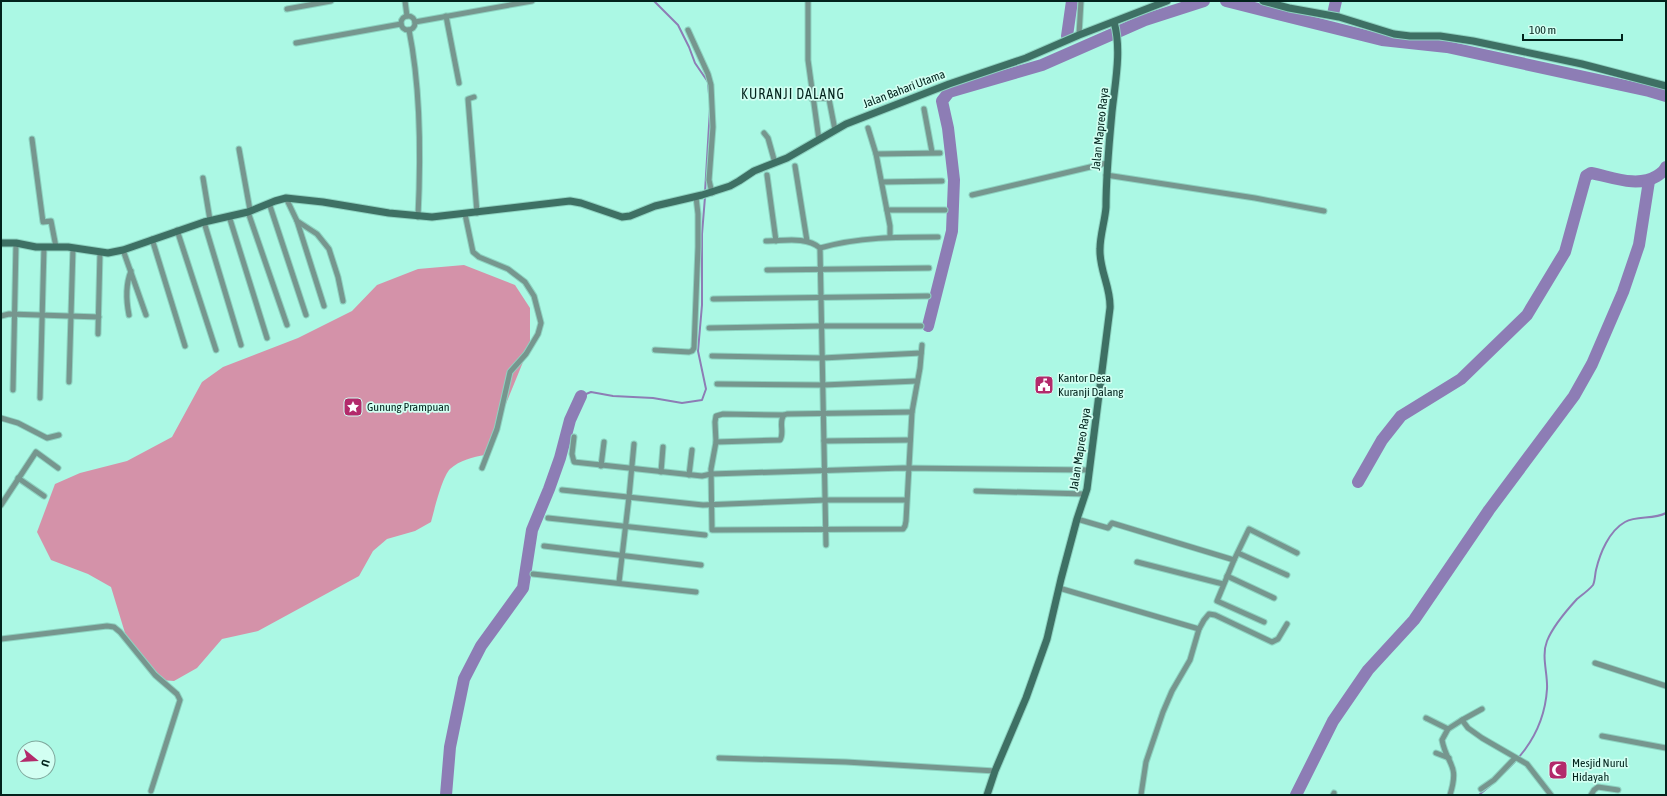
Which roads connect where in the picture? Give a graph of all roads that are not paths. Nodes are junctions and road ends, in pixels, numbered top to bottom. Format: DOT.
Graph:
graph roads {
  1 [pos="331,1"];
  2 [pos="405,1"];
  3 [pos="532,1"];
  4 [pos="808,1"];
  5 [pos="1081,1"];
  6 [pos="1166,1"];
  7 [pos="1263,1"];
  8 [pos="287,9"];
  9 [pos="407,16"];
  10 [pos="446,16"];
  11 [pos="415,22"];
  12 [pos="1114,22"];
  13 [pos="401,24"];
  14 [pos="409,30"];
  15 [pos="688,30"];
  16 [pos="1079,34"];
  17 [pos="296,43"];
  18 [pos="459,84"];
  19 [pos="1666,86"];
  20 [pos="474,97"];
  21 [pos="812,99"];
  22 [pos="924,109"];
  23 [pos="868,128"];
  24 [pos="835,130"];
  25 [pos="764,133"];
  26 [pos="32,139"];
  27 [pos="819,140"];
  28 [pos="239,149"];
  29 [pos="932,152"];
  30 [pos="940,153"];
  31 [pos="876,154"];
  32 [pos="774,163"];
  33 [pos="1107,163"];
  34 [pos="795,166"];
  35 [pos="767,175"];
  36 [pos="1106,175"];
  37 [pos="203,178"];
  38 [pos="942,181"];
  39 [pos="882,182"];
  40 [pos="705,194"];
  41 [pos="972,195"];
  42 [pos="286,198"];
  43 [pos="269,203"];
  44 [pos="887,210"];
  45 [pos="944,210"];
  46 [pos="249,211"];
  47 [pos="1324,211"];
  48 [pos="477,213"];
  49 [pos="465,214"];
  50 [pos="229,216"];
  51 [pos="418,217"];
  52 [pos="207,221"];
  53 [pos="298,221"];
  54 [pos="177,230"];
  55 [pos="938,236"];
  56 [pos="890,237"];
  57 [pos="152,239"];
  58 [pos="766,241"];
  59 [pos="776,241"];
  60 [pos="807,241"];
  61 [pos="1,243"];
  62 [pos="16,244"];
  63 [pos="44,247"];
  64 [pos="56,247"];
  65 [pos="73,248"];
  66 [pos="820,248"];
  67 [pos="123,250"];
  68 [pos="100,252"];
  69 [pos="820,268"];
  70 [pos="929,268"];
  71 [pos="767,270"];
  72 [pos="131,271"];
  73 [pos="928,296"];
  74 [pos="821,298"];
  75 [pos="713,299"];
  76 [pos="343,302"];
  77 [pos="324,306"];
  78 [pos="129,314"];
  79 [pos="15,315"];
  80 [pos="43,315"];
  81 [pos="146,315"];
  82 [pos="306,315"];
  83 [pos="1,316"];
  84 [pos="72,316"];
  85 [pos="99,317"];
  86 [pos="287,324"];
  87 [pos="822,326"];
  88 [pos="921,326"];
  89 [pos="709,328"];
  90 [pos="98,334"];
  91 [pos="267,338"];
  92 [pos="241,345"];
  93 [pos="922,345"];
  94 [pos="184,346"];
  95 [pos="216,350"];
  96 [pos="655,350"];
  97 [pos="921,353"];
  98 [pos="712,356"];
  99 [pos="822,358"];
  100 [pos="918,381"];
  101 [pos="69,382"];
  102 [pos="717,384"];
  103 [pos="823,384"];
  104 [pos="13,390"];
  105 [pos="40,398"];
  106 [pos="824,412"];
  107 [pos="912,412"];
  108 [pos="784,415"];
  109 [pos="1,418"];
  110 [pos="59,435"];
  111 [pos="574,437"];
  112 [pos="910,440"];
  113 [pos="824,441"];
  114 [pos="604,442"];
  115 [pos="716,442"];
  116 [pos="634,444"];
  117 [pos="663,447"];
  118 [pos="692,450"];
  119 [pos="602,466"];
  120 [pos="58,468"];
  121 [pos="482,468"];
  122 [pos="908,468"];
  123 [pos="632,470"];
  124 [pos="1090,470"];
  125 [pos="825,471"];
  126 [pos="661,472"];
  127 [pos="711,474"];
  128 [pos="689,475"];
  129 [pos="18,478"];
  130 [pos="562,490"];
  131 [pos="976,492"];
  132 [pos="1085,494"];
  133 [pos="44,496"];
  134 [pos="629,498"];
  135 [pos="826,500"];
  136 [pos="906,500"];
  137 [pos="1,504"];
  138 [pos="711,504"];
  139 [pos="548,518"];
  140 [pos="1076,520"];
  141 [pos="626,526"];
  142 [pos="826,529"];
  143 [pos="704,535"];
  144 [pos="826,545"];
  145 [pos="544,546"];
  146 [pos="1238,553"];
  147 [pos="1297,553"];
  148 [pos="622,555"];
  149 [pos="1234,560"];
  150 [pos="1137,562"];
  151 [pos="701,565"];
  152 [pos="533,574"];
  153 [pos="1287,575"];
  154 [pos="1227,576"];
  155 [pos="619,582"];
  156 [pos="1223,584"];
  157 [pos="1059,588"];
  158 [pos="696,592"];
  159 [pos="1274,598"];
  160 [pos="1264,622"];
  161 [pos="1287,624"];
  162 [pos="1199,629"];
  163 [pos="1,639"];
  164 [pos="1595,663"];
  165 [pos="1666,686"];
  166 [pos="1482,709"];
  167 [pos="1426,718"];
  168 [pos="1463,721"];
  169 [pos="1448,729"];
  170 [pos="1602,736"];
  171 [pos="1666,748"];
  172 [pos="1436,754"];
  173 [pos="719,758"];
  174 [pos="1449,758"];
  175 [pos="1515,758"];
  176 [pos="995,771"];
  177 [pos="1481,789"];
  178 [pos="1618,790"];
  179 [pos="151,791"];
  180 [pos="987,795"];
  181 [pos="1141,795"];
  182 [pos="1450,795"];
  183 [pos="1551,795"];
  184 [pos="1591,795"];
  1 -- 8 [label="street"];
  2 -- 9 [label="street"];
  3 -- 10 [label="street"];
  4 -- 21 [label="street"];
  5 -- 16 [label="street"];
  6 -- 12 [label="street, Jalan Bahari Utama"];
  7 -- 19 [label="street"];
  9 -- 11 [label="street"];
  9 -- 13 [label="street"];
  10 -- 11 [label="street"];
  10 -- 18 [label="street"];
  11 -- 14 [label="street"];
  12 -- 16 [label="street, Jalan Bahari Utama"];
  12 -- 33 [label="street, Jalan Mapreo Raya"];
  13 -- 14 [label="street"];
  13 -- 17 [label="street"];
  14 -- 51 [label="street"];
  15 -- 40 [label="street"];
  16 -- 24 [label="street, Jalan Bahari Utama"];
  20 -- 48 [label="street"];
  21 -- 24 [label="street"];
  21 -- 27 [label="street"];
  22 -- 29 [label="street"];
  23 -- 31 [label="street"];
  24 -- 27 [label="street, Jalan Bahari Utama"];
  25 -- 32 [label="street"];
  26 -- 64 [label="street"];
  27 -- 32 [label="street, Jalan Bahari Utama"];
  28 -- 46 [label="street"];
  29 -- 30 [label="street"];
  29 -- 31 [label="street"];
  31 -- 39 [label="street"];
  32 -- 40 [label="street, Jalan Bahari Utama"];
  33 -- 36 [label="street, Jalan Mapreo Raya"];
  33 -- 41 [label="street"];
  34 -- 60 [label="street"];
  35 -- 59 [label="street"];
  36 -- 47 [label="street"];
  36 -- 124 [label="street, Jalan Mapreo Raya"];
  37 -- 52 [label="street"];
  38 -- 39 [label="street"];
  39 -- 44 [label="street"];
  40 -- 48 [label="street, Jalan Bahari Utama"];
  40 -- 96 [label="street"];
  42 -- 43 [label="street"];
  42 -- 51 [label="street, Jalan Bahari Utama"];
  42 -- 53 [label="street"];
  43 -- 46 [label="street"];
  43 -- 82 [label="street"];
  44 -- 45 [label="street"];
  44 -- 56 [label="street"];
  46 -- 50 [label="street"];
  46 -- 86 [label="street"];
  48 -- 49 [label="street, Jalan Bahari Utama"];
  49 -- 51 [label="street, Jalan Bahari Utama"];
  49 -- 121 [label="street"];
  50 -- 52 [label="street"];
  50 -- 91 [label="street"];
  52 -- 54 [label="street"];
  52 -- 92 [label="street"];
  53 -- 76 [label="street"];
  53 -- 77 [label="street"];
  54 -- 57 [label="street"];
  54 -- 95 [label="street"];
  55 -- 56 [label="street"];
  56 -- 66 [label="street"];
  57 -- 67 [label="street"];
  57 -- 94 [label="street"];
  58 -- 59 [label="street"];
  59 -- 60 [label="street"];
  60 -- 66 [label="street"];
  61 -- 62 [label="street"];
  62 -- 63 [label="street"];
  62 -- 79 [label="street"];
  63 -- 64 [label="street"];
  63 -- 80 [label="street"];
  64 -- 65 [label="street"];
  65 -- 68 [label="street"];
  65 -- 84 [label="street"];
  66 -- 69 [label="street"];
  67 -- 68 [label="street"];
  67 -- 72 [label="street"];
  68 -- 85 [label="street"];
  69 -- 70 [label="street"];
  69 -- 71 [label="street"];
  69 -- 74 [label="street"];
  72 -- 78 [label="street"];
  72 -- 81 [label="street"];
  73 -- 74 [label="street"];
  74 -- 75 [label="street"];
  74 -- 87 [label="street"];
  79 -- 80 [label="street"];
  79 -- 83 [label="street"];
  79 -- 104 [label="street"];
  80 -- 84 [label="street"];
  80 -- 105 [label="street"];
  84 -- 85 [label="street"];
  84 -- 101 [label="street"];
  85 -- 90 [label="street"];
  87 -- 88 [label="street"];
  87 -- 89 [label="street"];
  87 -- 99 [label="street"];
  93 -- 97 [label="street"];
  97 -- 99 [label="street"];
  97 -- 100 [label="street"];
  98 -- 99 [label="street"];
  99 -- 103 [label="street"];
  100 -- 103 [label="street"];
  100 -- 107 [label="street"];
  102 -- 103 [label="street"];
  103 -- 106 [label="street"];
  106 -- 107 [label="street"];
  106 -- 108 [label="street"];
  106 -- 113 [label="street"];
  107 -- 112 [label="street"];
  108 -- 115 [label="street"];
  108 -- 115 [label="street"];
  109 -- 110 [label="street"];
  111 -- 119 [label="street"];
  112 -- 113 [label="street"];
  112 -- 122 [label="street"];
  113 -- 125 [label="street"];
  114 -- 119 [label="street"];
  115 -- 127 [label="street"];
  116 -- 123 [label="street"];
  117 -- 126 [label="street"];
  118 -- 128 [label="street"];
  119 -- 123 [label="street"];
  120 -- 129 [label="street"];
  122 -- 124 [label="street"];
  122 -- 125 [label="street"];
  122 -- 136 [label="street"];
  123 -- 126 [label="street"];
  123 -- 134 [label="street"];
  124 -- 132 [label="street, Jalan Mapreo Raya"];
  125 -- 127 [label="street"];
  125 -- 135 [label="street"];
  126 -- 128 [label="street"];
  127 -- 128 [label="street"];
  127 -- 138 [label="street"];
  129 -- 133 [label="street"];
  129 -- 137 [label="street"];
  130 -- 134 [label="street"];
  131 -- 132 [label="street"];
  132 -- 140 [label="street, Jalan Mapreo Raya"];
  134 -- 138 [label="street"];
  134 -- 141 [label="street"];
  135 -- 136 [label="street"];
  135 -- 138 [label="street"];
  135 -- 142 [label="street"];
  136 -- 142 [label="street"];
  138 -- 142 [label="street"];
  139 -- 141 [label="street"];
  140 -- 149 [label="street"];
  140 -- 157 [label="street, Jalan Mapreo Raya"];
  141 -- 143 [label="street"];
  141 -- 148 [label="street"];
  142 -- 144 [label="street"];
  145 -- 148 [label="street"];
  146 -- 147 [label="street"];
  146 -- 149 [label="street"];
  146 -- 153 [label="street"];
  148 -- 151 [label="street"];
  148 -- 155 [label="street"];
  149 -- 154 [label="street"];
  150 -- 156 [label="street"];
  152 -- 155 [label="street"];
  154 -- 156 [label="street"];
  154 -- 159 [label="street"];
  155 -- 158 [label="street"];
  156 -- 160 [label="street"];
  157 -- 162 [label="street"];
  157 -- 176 [label="street, Jalan Mapreo Raya"];
  161 -- 162 [label="street"];
  162 -- 181 [label="street"];
  163 -- 179 [label="street"];
  164 -- 165 [label="street"];
  166 -- 168 [label="street"];
  167 -- 169 [label="street"];
  168 -- 169 [label="street"];
  168 -- 175 [label="street"];
  169 -- 174 [label="street"];
  170 -- 171 [label="street"];
  172 -- 174 [label="street"];
  173 -- 176 [label="street"];
  174 -- 182 [label="street"];
  175 -- 177 [label="street"];
  175 -- 183 [label="street"];
  176 -- 180 [label="street, Jalan Mapreo Raya"];
  178 -- 184 [label="street"];
}
